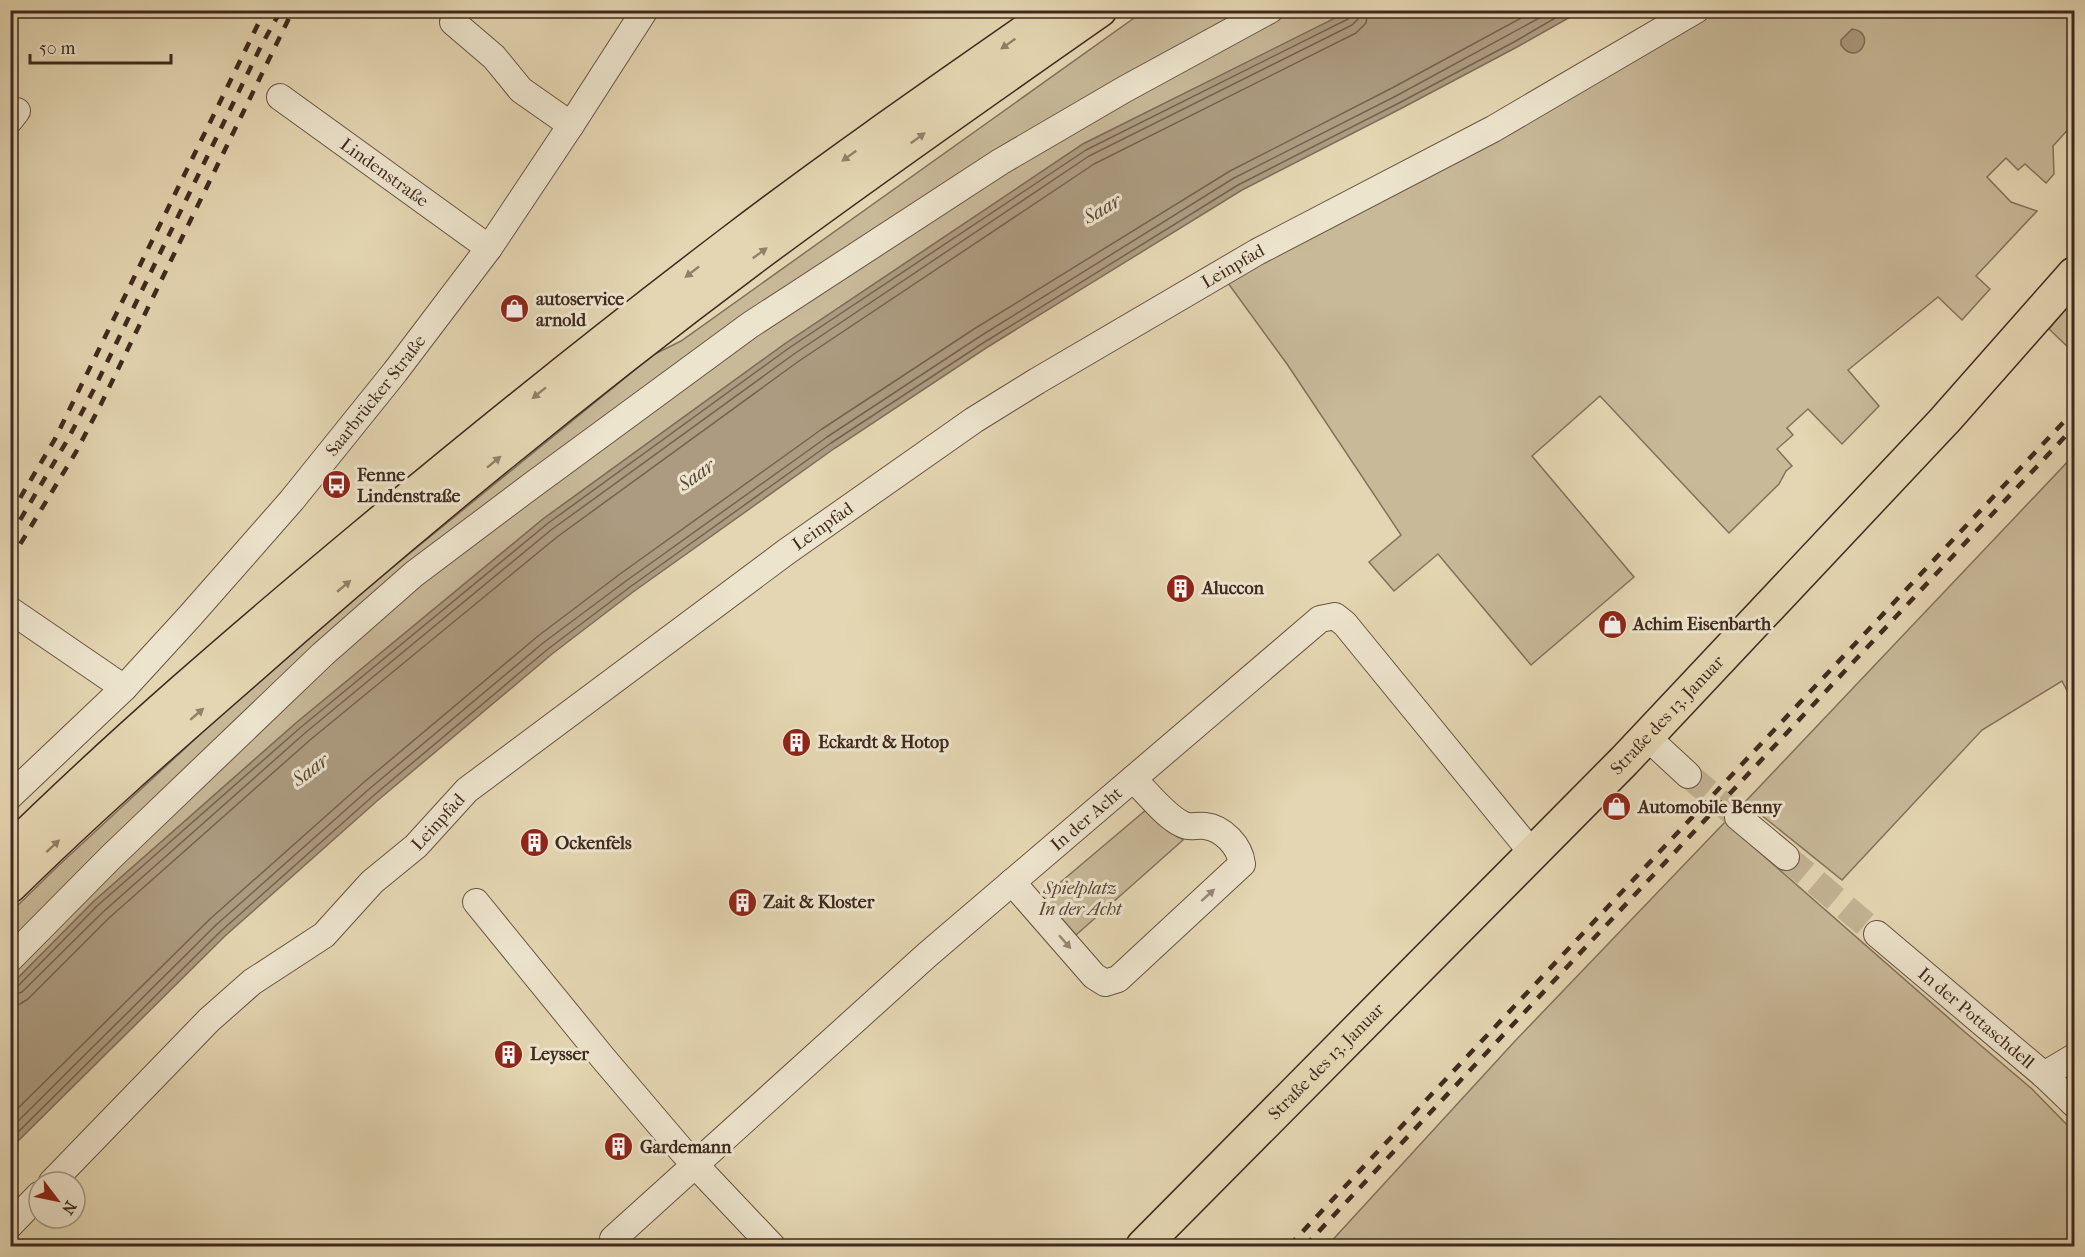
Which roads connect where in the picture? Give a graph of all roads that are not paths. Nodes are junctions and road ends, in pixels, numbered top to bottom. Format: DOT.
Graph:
graph roads {
  1 [pos="645,10"];
  2 [pos="1056,10"];
  3 [pos="1100,10"];
  4 [pos="1270,10"];
  5 [pos="1696,10"];
  6 [pos="453,22"];
  7 [pos="280,97"];
  8 [pos="571,125"];
  9 [pos="489,248"];
  10 [pos="2074,274"];
  11 [pos="10,610"];
  12 [pos="124,688"];
  13 [pos="1647,737"];
  14 [pos="1688,775"];
  15 [pos="1133,779"];
  16 [pos="10,796"];
  17 [pos="1738,817"];
  18 [pos="10,851"];
  19 [pos="1533,854"];
  20 [pos="1786,857"];
  21 [pos="1012,882"];
  22 [pos="10,886"];
  23 [pos="476,902"];
  24 [pos="1877,934"];
  25 [pos="10,958"];
  26 [pos="2074,1057"];
  27 [pos="2044,1075"];
  28 [pos="2074,1104"];
  29 [pos="695,1166"];
  30 [pos="64,1170"];
  31 [pos="27,1207"];
  32 [pos="10,1225"];
  33 [pos="613,1239"];
  34 [pos="772,1246"];
  35 [pos="1143,1246"];
  1 -- 8 [label="street, Saarbrücker Straße"];
  2 -- 18 [label="main road, one-way"];
  22 -- 3 [label="main road, one-way"];
  4 -- 25 [label="street"];
  5 -- 30 [label="street, Leinpfad"];
  6 -- 8 [label="street"];
  7 -- 9 [label="street, Lindenstraße"];
  8 -- 9 [label="street, Saarbrücker Straße"];
  9 -- 12 [label="street, Saarbrücker Straße"];
  10 -- 13 [label="main road, Straße des 13. Januar"];
  11 -- 12 [label="street"];
  12 -- 16 [label="street, Saarbrücker Straße"];
  13 -- 14 [label="street"];
  13 -- 19 [label="main road, Straße des 13. Januar"];
  15 -- 19 [label="street, In der Acht"];
  15 -- 21 [label="street, In der Acht"];
  21 -- 15 [label="street, one-way"];
  17 -- 20 [label="street"];
  19 -- 35 [label="main road, Straße des 13. Januar"];
  21 -- 29 [label="street, In der Acht"];
  23 -- 29 [label="street"];
  24 -- 27 [label="street, In der Pottaschdell"];
  26 -- 27 [label="street"];
  27 -- 28 [label="street, In der Pottaschdell"];
  29 -- 33 [label="street, In der Acht"];
  29 -- 34 [label="street"];
  31 -- 32 [label="street"];
}
